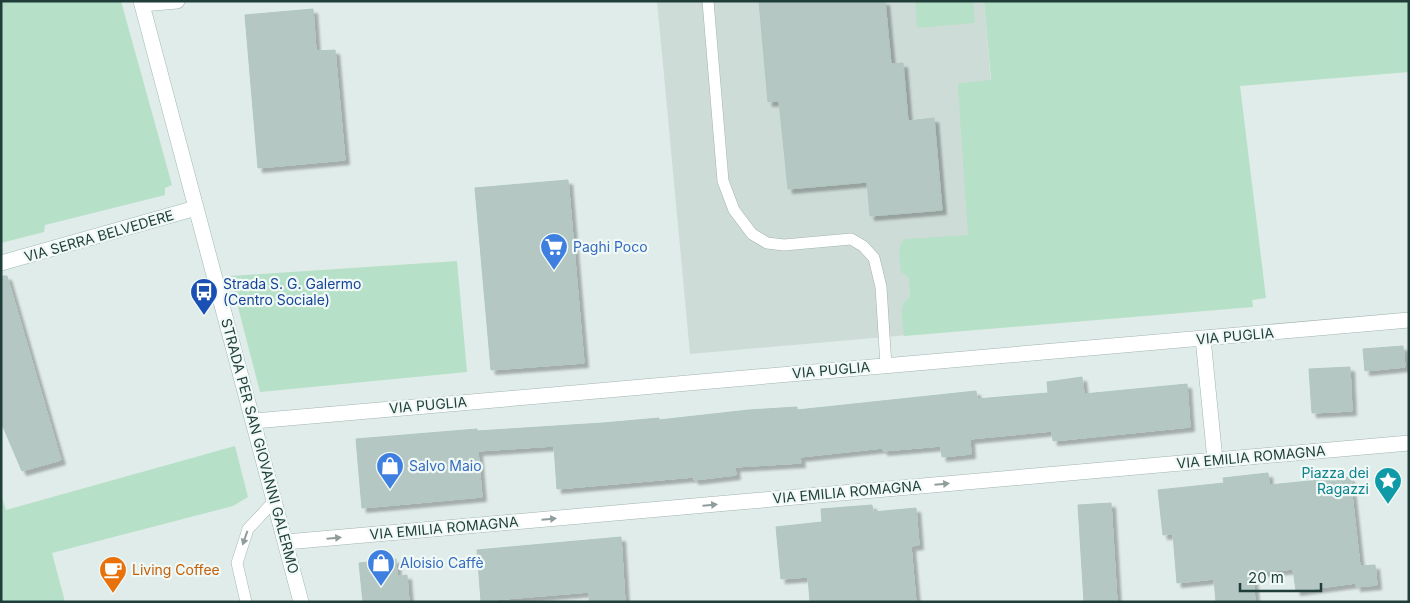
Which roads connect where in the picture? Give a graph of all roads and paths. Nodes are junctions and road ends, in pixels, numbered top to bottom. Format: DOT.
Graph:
graph roads {
  1 [pos="177,1"];
  2 [pos="707,2"];
  3 [pos="141,3"];
  4 [pos="196,208"];
  5 [pos="1,263"];
  6 [pos="1409,320"];
  7 [pos="1203,338"];
  8 [pos="886,366"];
  9 [pos="254,421"];
  10 [pos="1409,443"];
  11 [pos="1214,460"];
  12 [pos="275,500"];
  13 [pos="286,542"];
  14 [pos="246,602"];
  15 [pos="301,602"];
  1 -- 3 [label="street"];
  2 -- 8 [label="lane"];
  3 -- 4 [label="street, STRADA PER SAN GIOVANNI GALERMO"];
  4 -- 5 [label="street, VIA SERRA BELVEDERE"];
  4 -- 9 [label="street, STRADA PER SAN GIOVANNI GALERMO"];
  6 -- 7 [label="street, VIA PUGLIA"];
  7 -- 8 [label="street, VIA PUGLIA"];
  7 -- 11 [label="street"];
  8 -- 9 [label="street, VIA PUGLIA"];
  9 -- 12 [label="street, STRADA PER SAN GIOVANNI GALERMO"];
  10 -- 11 [label="street, VIA EMILIA ROMAGNA"];
  13 -- 11 [label="street, VIA EMILIA ROMAGNA, one-way"];
  12 -- 13 [label="street, STRADA PER SAN GIOVANNI GALERMO"];
  12 -- 14 [label="lane, one-way"];
  13 -- 15 [label="street, STRADA PER SAN GIOVANNI GALERMO"];
}
